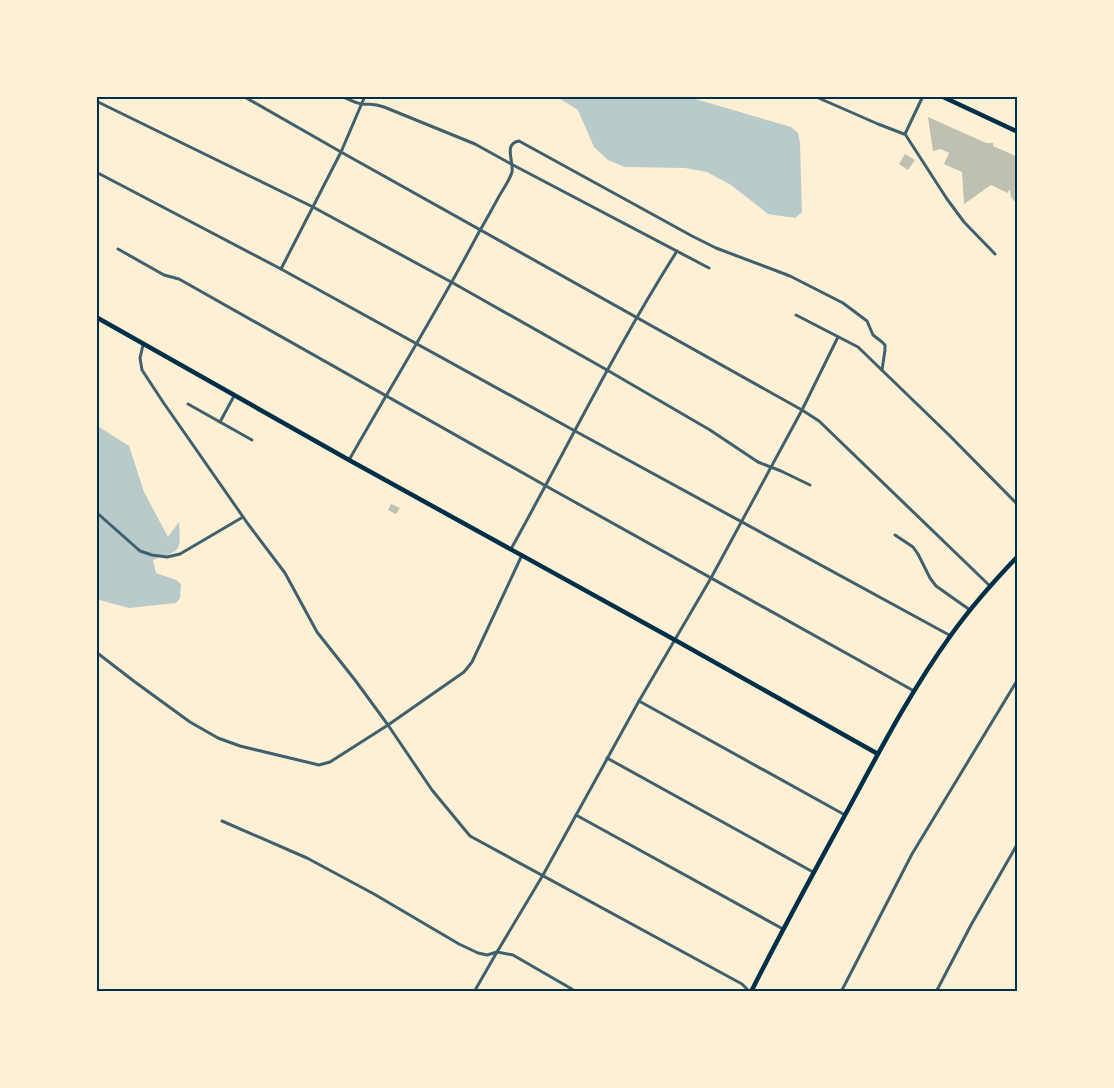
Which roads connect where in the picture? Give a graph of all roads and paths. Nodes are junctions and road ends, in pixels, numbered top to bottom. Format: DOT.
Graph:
graph roads {
  1 [pos="243,96"];
  2 [pos="341,96"];
  3 [pos="365,96"];
  4 [pos="814,96"];
  5 [pos="923,96"];
  6 [pos="941,96"];
  7 [pos="96,101"];
  8 [pos="362,104"];
  9 [pos="1018,132"];
  10 [pos="905,134"];
  11 [pos="341,152"];
  12 [pos="513,165"];
  13 [pos="96,172"];
  14 [pos="313,207"];
  15 [pos="480,230"];
  16 [pos="118,249"];
  17 [pos="677,251"];
  18 [pos="995,254"];
  19 [pos="709,268"];
  20 [pos="281,269"];
  21 [pos="453,283"];
  22 [pos="796,315"];
  23 [pos="96,317"];
  24 [pos="637,317"];
  25 [pos="838,337"];
  26 [pos="417,343"];
  27 [pos="143,345"];
  28 [pos="608,370"];
  29 [pos="882,370"];
  30 [pos="234,396"];
  31 [pos="386,396"];
  32 [pos="188,404"];
  33 [pos="802,410"];
  34 [pos="220,422"];
  35 [pos="575,431"];
  36 [pos="252,440"];
  37 [pos="349,460"];
  38 [pos="771,467"];
  39 [pos="810,485"];
  40 [pos="546,486"];
  41 [pos="1018,505"];
  42 [pos="96,512"];
  43 [pos="243,517"];
  44 [pos="741,521"];
  45 [pos="895,535"];
  46 [pos="511,549"];
  47 [pos="522,555"];
  48 [pos="1018,556"];
  49 [pos="711,578"];
  50 [pos="990,586"];
  51 [pos="970,610"];
  52 [pos="951,636"];
  53 [pos="675,640"];
  54 [pos="96,652"];
  55 [pos="1018,679"];
  56 [pos="914,691"];
  57 [pos="639,701"];
  58 [pos="388,725"];
  59 [pos="878,754"];
  60 [pos="607,758"];
  61 [pos="576,815"];
  62 [pos="845,815"];
  63 [pos="222,820"];
  64 [pos="1018,843"];
  65 [pos="814,872"];
  66 [pos="543,875"];
  67 [pos="783,929"];
  68 [pos="497,951"];
  69 [pos="474,992"];
  70 [pos="577,992"];
  71 [pos="751,992"];
  72 [pos="841,992"];
  73 [pos="936,992"];
  1 -- 11 [label="street"];
  2 -- 8 [label="street"];
  3 -- 8 [label="street"];
  4 -- 10 [label="street"];
  5 -- 10 [label="street"];
  6 -- 9 [label="main road"];
  7 -- 14 [label="street"];
  8 -- 11 [label="street"];
  8 -- 12 [label="street"];
  10 -- 18 [label="street"];
  11 -- 14 [label="street"];
  11 -- 15 [label="street"];
  12 -- 15 [label="street"];
  12 -- 17 [label="street"];
  12 -- 29 [label="street"];
  13 -- 20 [label="street"];
  14 -- 20 [label="street"];
  14 -- 21 [label="street"];
  15 -- 21 [label="street"];
  15 -- 24 [label="street"];
  16 -- 31 [label="street"];
  17 -- 19 [label="street"];
  17 -- 24 [label="street"];
  20 -- 26 [label="street"];
  21 -- 26 [label="street"];
  21 -- 28 [label="street"];
  22 -- 25 [label="street"];
  23 -- 27 [label="main road"];
  24 -- 28 [label="street"];
  24 -- 33 [label="street"];
  25 -- 29 [label="street"];
  25 -- 33 [label="street"];
  26 -- 31 [label="street"];
  26 -- 35 [label="street"];
  27 -- 30 [label="main road"];
  27 -- 43 [label="street"];
  28 -- 35 [label="street"];
  28 -- 38 [label="street"];
  29 -- 41 [label="street"];
  30 -- 34 [label="street"];
  30 -- 37 [label="main road"];
  31 -- 37 [label="street"];
  31 -- 40 [label="street"];
  32 -- 34 [label="street"];
  33 -- 38 [label="street"];
  33 -- 50 [label="street"];
  34 -- 36 [label="street"];
  35 -- 40 [label="street"];
  35 -- 44 [label="street"];
  37 -- 46 [label="main road"];
  38 -- 39 [label="street"];
  38 -- 44 [label="street"];
  40 -- 46 [label="street"];
  40 -- 49 [label="street"];
  42 -- 43 [label="street"];
  43 -- 58 [label="street"];
  44 -- 49 [label="street"];
  44 -- 52 [label="street"];
  45 -- 51 [label="street"];
  46 -- 47 [label="main road"];
  47 -- 53 [label="main road"];
  47 -- 58 [label="street"];
  48 -- 50 [label="main road"];
  49 -- 53 [label="street"];
  49 -- 56 [label="street"];
  50 -- 51 [label="main road"];
  51 -- 52 [label="main road"];
  52 -- 56 [label="main road"];
  53 -- 57 [label="street"];
  53 -- 59 [label="main road"];
  54 -- 58 [label="street"];
  55 -- 72 [label="street"];
  56 -- 59 [label="main road"];
  57 -- 60 [label="street"];
  57 -- 62 [label="street"];
  58 -- 66 [label="street"];
  59 -- 62 [label="main road"];
  60 -- 61 [label="street"];
  60 -- 65 [label="street"];
  61 -- 66 [label="street"];
  61 -- 67 [label="street"];
  62 -- 65 [label="main road"];
  63 -- 68 [label="street"];
  64 -- 73 [label="street"];
  65 -- 67 [label="main road"];
  66 -- 68 [label="street"];
  66 -- 71 [label="street"];
  67 -- 71 [label="main road"];
  68 -- 69 [label="street"];
  68 -- 70 [label="street"];
}
